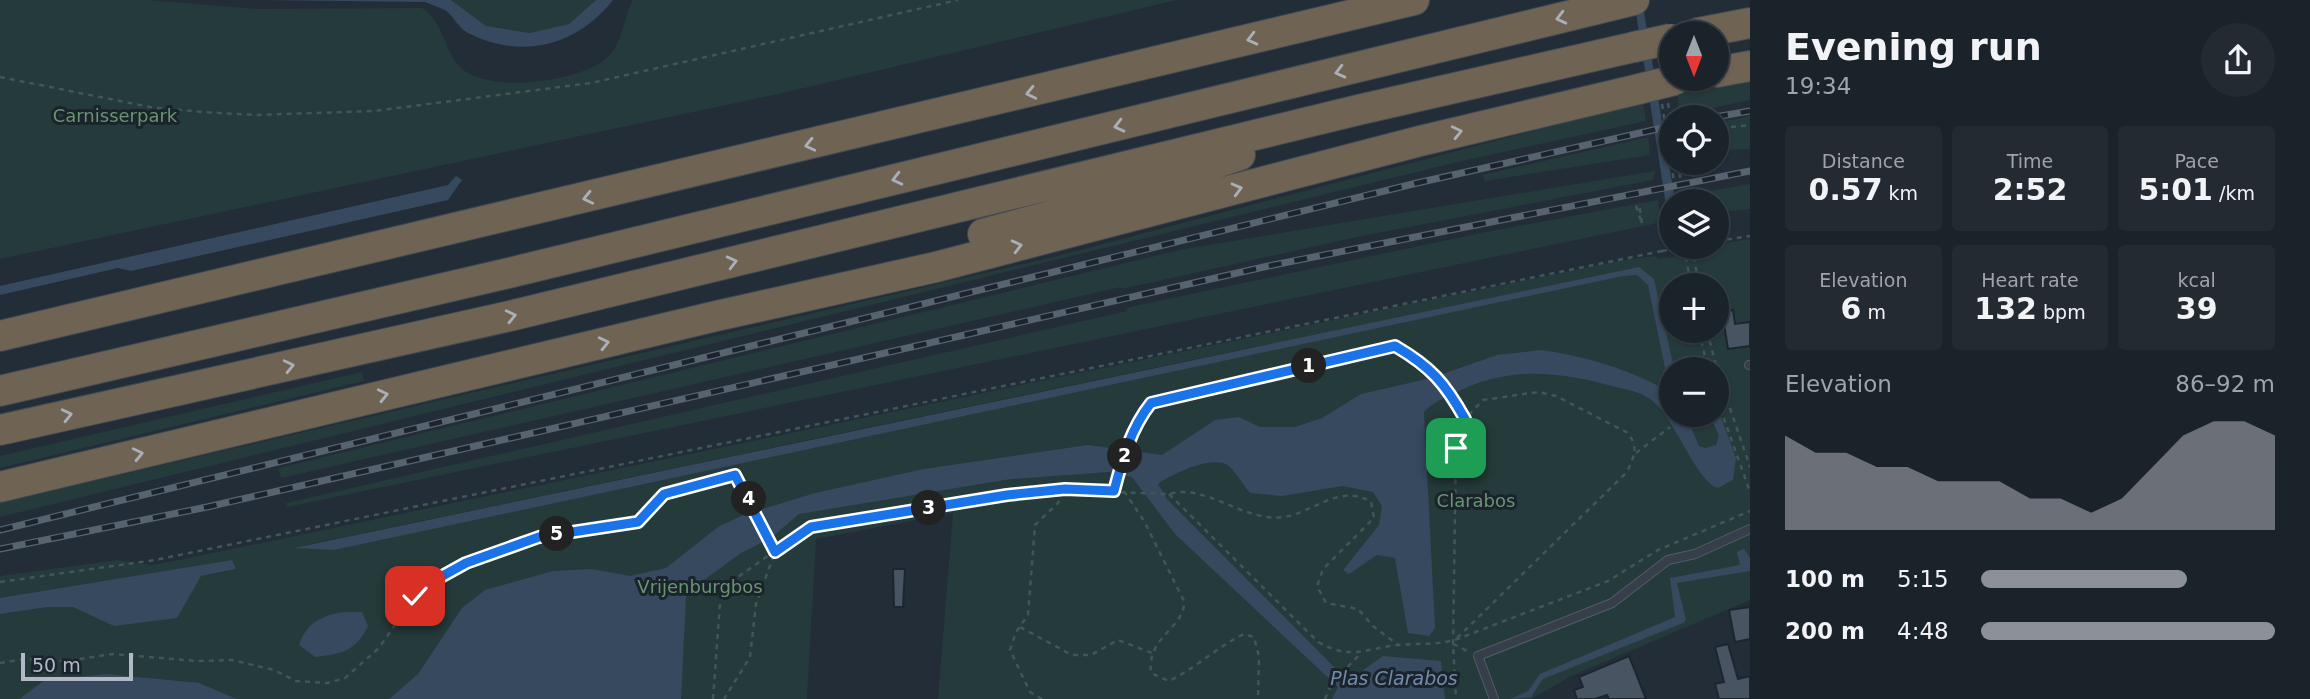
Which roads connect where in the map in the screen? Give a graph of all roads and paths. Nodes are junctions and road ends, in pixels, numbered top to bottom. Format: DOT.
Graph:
graph roads {
  1 [pos="958,0"];
  2 [pos="1414,0"];
  3 [pos="1631,1"];
  4 [pos="1750,23"];
  5 [pos="1729,27"];
  6 [pos="1659,42"];
  7 [pos="1750,66"];
  8 [pos="1729,70"];
  9 [pos="0,78"];
  10 [pos="1659,84"];
  11 [pos="1358,110"];
  12 [pos="1750,125"];
  13 [pos="1731,127"];
  14 [pos="1750,236"];
  15 [pos="1729,240"];
  16 [pos="1659,252"];
  17 [pos="712,317"];
  18 [pos="0,336"];
  19 [pos="0,390"];
  20 [pos="1729,405"];
  21 [pos="1465,419"];
  22 [pos="1670,427"];
  23 [pos="1727,427"];
  24 [pos="0,430"];
  25 [pos="1456,448"];
  26 [pos="1428,449"];
  27 [pos="1636,453"];
  28 [pos="1750,467"];
  29 [pos="0,487"];
  30 [pos="1065,489"];
  31 [pos="1114,491"];
  32 [pos="1124,491"];
  33 [pos="1750,492"];
  34 [pos="1169,494"];
  35 [pos="1750,511"];
  36 [pos="1750,529"];
  37 [pos="775,552"];
  38 [pos="0,582"];
  39 [pos="1020,627"];
  40 [pos="1454,642"];
  41 [pos="1398,645"];
  42 [pos="1152,653"];
  43 [pos="1361,653"];
  44 [pos="1478,656"];
  45 [pos="0,663"];
  46 [pos="713,699"];
  47 [pos="724,699"];
  48 [pos="1042,699"];
  49 [pos="1258,699"];
  50 [pos="1325,699"];
  51 [pos="1456,699"];
  52 [pos="1494,699"];
  1 -- 9 [label="path"];
  2 -- 18 [label="highway, one-way"];
  3 -- 19 [label="highway, one-way"];
  4 -- 5 [label="highway"];
  6 -- 11 [label="highway, bridge"];
  7 -- 8 [label="highway"];
  17 -- 10 [label="highway, one-way, bridge"];
  11 -- 17 [label="highway"];
  24 -- 11 [label="highway, one-way"];
  12 -- 13 [label="path"];
  14 -- 15 [label="path"];
  16 -- 38 [label="path, bridge"];
  29 -- 17 [label="highway, one-way"];
  20 -- 28 [label="path"];
  21 -- 25 [label="path"];
  21 -- 27 [label="path"];
  21 -- 31 [label="path"];
  22 -- 27 [label="path"];
  23 -- 33 [label="path"];
  25 -- 26 [label="path"];
  25 -- 40 [label="path"];
  27 -- 40 [label="path"];
  30 -- 31 [label="path"];
  30 -- 37 [label="path"];
  30 -- 39 [label="path"];
  31 -- 32 [label="path"];
  32 -- 34 [label="path"];
  32 -- 42 [label="path"];
  34 -- 41 [label="path"];
  34 -- 43 [label="path"];
  35 -- 40 [label="path"];
  36 -- 44 [label="lane"];
  37 -- 45 [label="path"];
  37 -- 46 [label="path"];
  37 -- 47 [label="path"];
  39 -- 42 [label="path"];
  39 -- 48 [label="path"];
  40 -- 41 [label="path"];
  40 -- 44 [label="path"];
  40 -- 51 [label="path"];
  41 -- 43 [label="path"];
  42 -- 49 [label="path"];
  43 -- 50 [label="path"];
  44 -- 52 [label="lane"];
}
